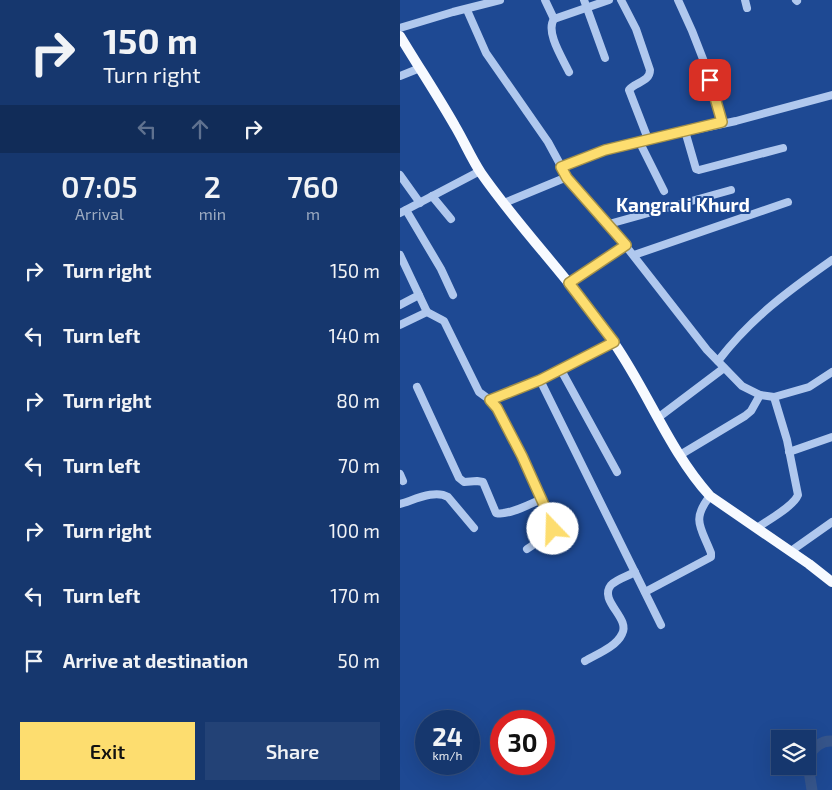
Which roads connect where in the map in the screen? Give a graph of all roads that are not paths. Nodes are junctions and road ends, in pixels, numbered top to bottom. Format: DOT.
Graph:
graph roads {
  1 [pos="500,0"];
  2 [pos="545,0"];
  3 [pos="609,0"];
  4 [pos="621,0"];
  5 [pos="678,0"];
  6 [pos="585,4"];
  7 [pos="467,10"];
  8 [pos="554,19"];
  9 [pos="400,28"];
  10 [pos="400,36"];
  11 [pos="605,58"];
  12 [pos="420,68"];
  13 [pos="569,72"];
  14 [pos="400,76"];
  15 [pos="832,95"];
  16 [pos="722,122"];
  17 [pos="685,131"];
  18 [pos="648,139"];
  19 [pos="639,141"];
  20 [pos="784,148"];
  21 [pos="561,167"];
  22 [pos="480,171"];
  23 [pos="400,175"];
  24 [pos="567,178"];
  25 [pos="731,190"];
  26 [pos="664,191"];
  27 [pos="432,196"];
  28 [pos="788,202"];
  29 [pos="420,203"];
  30 [pos="504,204"];
  31 [pos="403,211"];
  32 [pos="451,219"];
  33 [pos="609,224"];
  34 [pos="626,245"];
  35 [pos="400,255"];
  36 [pos="634,255"];
  37 [pos="832,260"];
  38 [pos="404,272"];
  39 [pos="569,283"];
  40 [pos="419,295"];
  41 [pos="453,295"];
  42 [pos="400,305"];
  43 [pos="427,312"];
  44 [pos="400,325"];
  45 [pos="614,342"];
  46 [pos="718,360"];
  47 [pos="724,368"];
  48 [pos="561,370"];
  49 [pos="831,375"];
  50 [pos="540,380"];
  51 [pos="417,387"];
  52 [pos="760,395"];
  53 [pos="774,397"];
  54 [pos="490,400"];
  55 [pos="658,417"];
  56 [pos="832,437"];
  57 [pos="789,452"];
  58 [pos="680,455"];
  59 [pos="617,472"];
  60 [pos="710,496"];
  61 [pos="542,499"];
  62 [pos="400,504"];
  63 [pos="832,522"];
  64 [pos="474,528"];
  65 [pos="757,528"];
  66 [pos="527,548"];
  67 [pos="790,551"];
  68 [pos="635,572"];
  69 [pos="832,582"];
  70 [pos="645,592"];
  71 [pos="661,625"];
  72 [pos="585,661"];
  1 -- 7 [label="street"];
  2 -- 8 [label="street"];
  3 -- 6 [label="street"];
  4 -- 18 [label="street"];
  5 -- 16 [label="street"];
  6 -- 8 [label="street"];
  6 -- 11 [label="street"];
  7 -- 9 [label="street"];
  7 -- 21 [label="street"];
  8 -- 13 [label="street"];
  10 -- 12 [label="main road"];
  12 -- 14 [label="street"];
  12 -- 22 [label="main road"];
  15 -- 16 [label="street"];
  16 -- 17 [label="street"];
  17 -- 18 [label="street"];
  17 -- 20 [label="street"];
  18 -- 19 [label="street"];
  19 -- 21 [label="street"];
  19 -- 26 [label="street"];
  21 -- 24 [label="street"];
  22 -- 27 [label="street"];
  22 -- 30 [label="main road"];
  23 -- 29 [label="street"];
  24 -- 30 [label="street"];
  24 -- 33 [label="street"];
  25 -- 33 [label="street"];
  27 -- 29 [label="street"];
  27 -- 32 [label="street"];
  28 -- 36 [label="street"];
  29 -- 31 [label="street"];
  30 -- 39 [label="main road"];
  31 -- 41 [label="street"];
  33 -- 34 [label="street"];
  34 -- 36 [label="street"];
  34 -- 39 [label="street"];
  35 -- 38 [label="street"];
  36 -- 46 [label="street"];
  37 -- 46 [label="street"];
  38 -- 40 [label="street"];
  39 -- 45 [label="main road"];
  40 -- 42 [label="street"];
  40 -- 43 [label="street"];
  43 -- 44 [label="street"];
  43 -- 54 [label="street"];
  45 -- 48 [label="street"];
  45 -- 55 [label="main road"];
  46 -- 47 [label="street"];
  47 -- 52 [label="street"];
  47 -- 55 [label="street"];
  48 -- 50 [label="street"];
  48 -- 59 [label="street"];
  49 -- 53 [label="street"];
  50 -- 54 [label="street"];
  50 -- 68 [label="street"];
  51 -- 61 [label="street"];
  52 -- 53 [label="street"];
  52 -- 58 [label="street"];
  53 -- 57 [label="street"];
  54 -- 61 [label="street"];
  55 -- 58 [label="main road"];
  56 -- 57 [label="street"];
  57 -- 65 [label="street"];
  58 -- 60 [label="main road"];
  60 -- 65 [label="main road"];
  60 -- 70 [label="street"];
  61 -- 66 [label="street"];
  62 -- 64 [label="street"];
  63 -- 67 [label="street"];
  65 -- 67 [label="main road"];
  67 -- 69 [label="main road"];
  68 -- 70 [label="street"];
  68 -- 72 [label="street"];
  70 -- 71 [label="street"];
}
